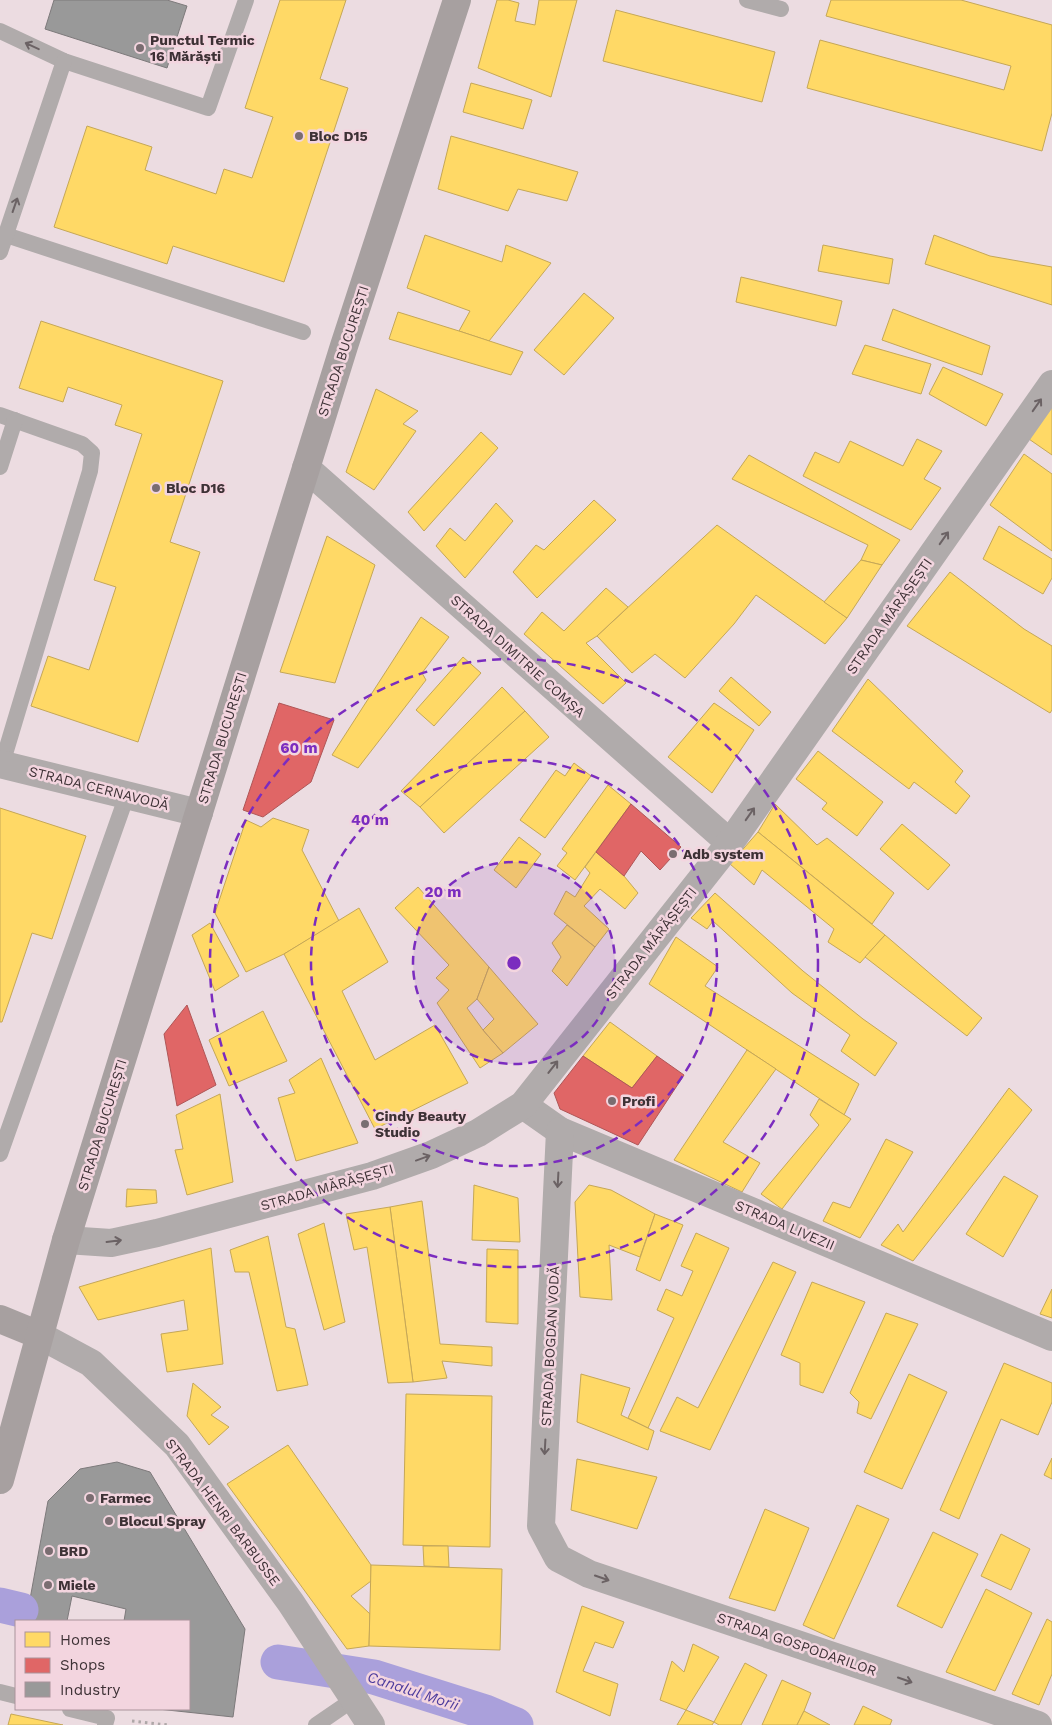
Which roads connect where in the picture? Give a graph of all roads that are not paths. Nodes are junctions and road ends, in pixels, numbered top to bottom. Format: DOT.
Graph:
graph roads {
  1 [pos="246,0"];
  2 [pos="457,0"];
  3 [pos="747,0"];
  4 [pos="781,9"];
  5 [pos="0,31"];
  6 [pos="64,61"];
  7 [pos="6,234"];
  8 [pos="0,252"];
  9 [pos="303,332"];
  10 [pos="1052,384"];
  11 [pos="8,417"];
  12 [pos="0,467"];
  13 [pos="306,468"];
  14 [pos="1,764"];
  15 [pos="128,796"];
  16 [pos="199,813"];
  17 [pos="730,844"];
  18 [pos="523,1105"];
  19 [pos="560,1131"];
  20 [pos="0,1154"];
  21 [pos="66,1240"];
  22 [pos="0,1319"];
  23 [pos="39,1335"];
  24 [pos="1052,1337"];
  25 [pos="0,1480"];
  26 [pos="558,1558"];
  27 [pos="0,1692"];
  28 [pos="15,1696"];
  29 [pos="354,1699"];
  30 [pos="73,1710"];
  31 [pos="106,1721"];
  32 [pos="316,1725"];
  33 [pos="371,1725"];
  34 [pos="1038,1725"];
  1 -- 6 [label="lane"];
  2 -- 13 [label="main road, STRADA BUCUREȘTI"];
  3 -- 4 [label="lane"];
  6 -- 5 [label="lane, one-way"];
  7 -- 6 [label="lane, one-way"];
  7 -- 8 [label="lane"];
  7 -- 9 [label="lane"];
  17 -- 10 [label="street, STRADA MĂRĂȘEȘTI, one-way"];
  11 -- 12 [label="lane"];
  11 -- 14 [label="lane"];
  13 -- 16 [label="main road, STRADA BUCUREȘTI"];
  13 -- 17 [label="street, STRADA DIMITRIE COMȘA"];
  14 -- 15 [label="street, STRADA CERNAVODĂ"];
  15 -- 16 [label="street, STRADA CERNAVODĂ"];
  15 -- 20 [label="lane"];
  16 -- 21 [label="main road, STRADA BUCUREȘTI"];
  18 -- 17 [label="street, STRADA MĂRĂȘEȘTI, one-way"];
  18 -- 19 [label="street, STRADA LIVEZII"];
  21 -- 18 [label="street, STRADA MĂRĂȘEȘTI, one-way"];
  19 -- 24 [label="street, STRADA LIVEZII"];
  19 -- 26 [label="street, STRADA BOGDAN VODĂ, one-way"];
  21 -- 23 [label="main road, STRADA BUCUREȘTI"];
  22 -- 23 [label="main road"];
  23 -- 25 [label="main road, STRADA BUCUREȘTI"];
  23 -- 29 [label="street, STRADA HENRI BARBUSSE"];
  26 -- 34 [label="street, STRADA GOSPODARILOR, one-way"];
  27 -- 28 [label="lane"];
  29 -- 32 [label="lane"];
  29 -- 33 [label="street, STRADA HENRI BARBUSSE"];
  30 -- 31 [label="lane"];
}
